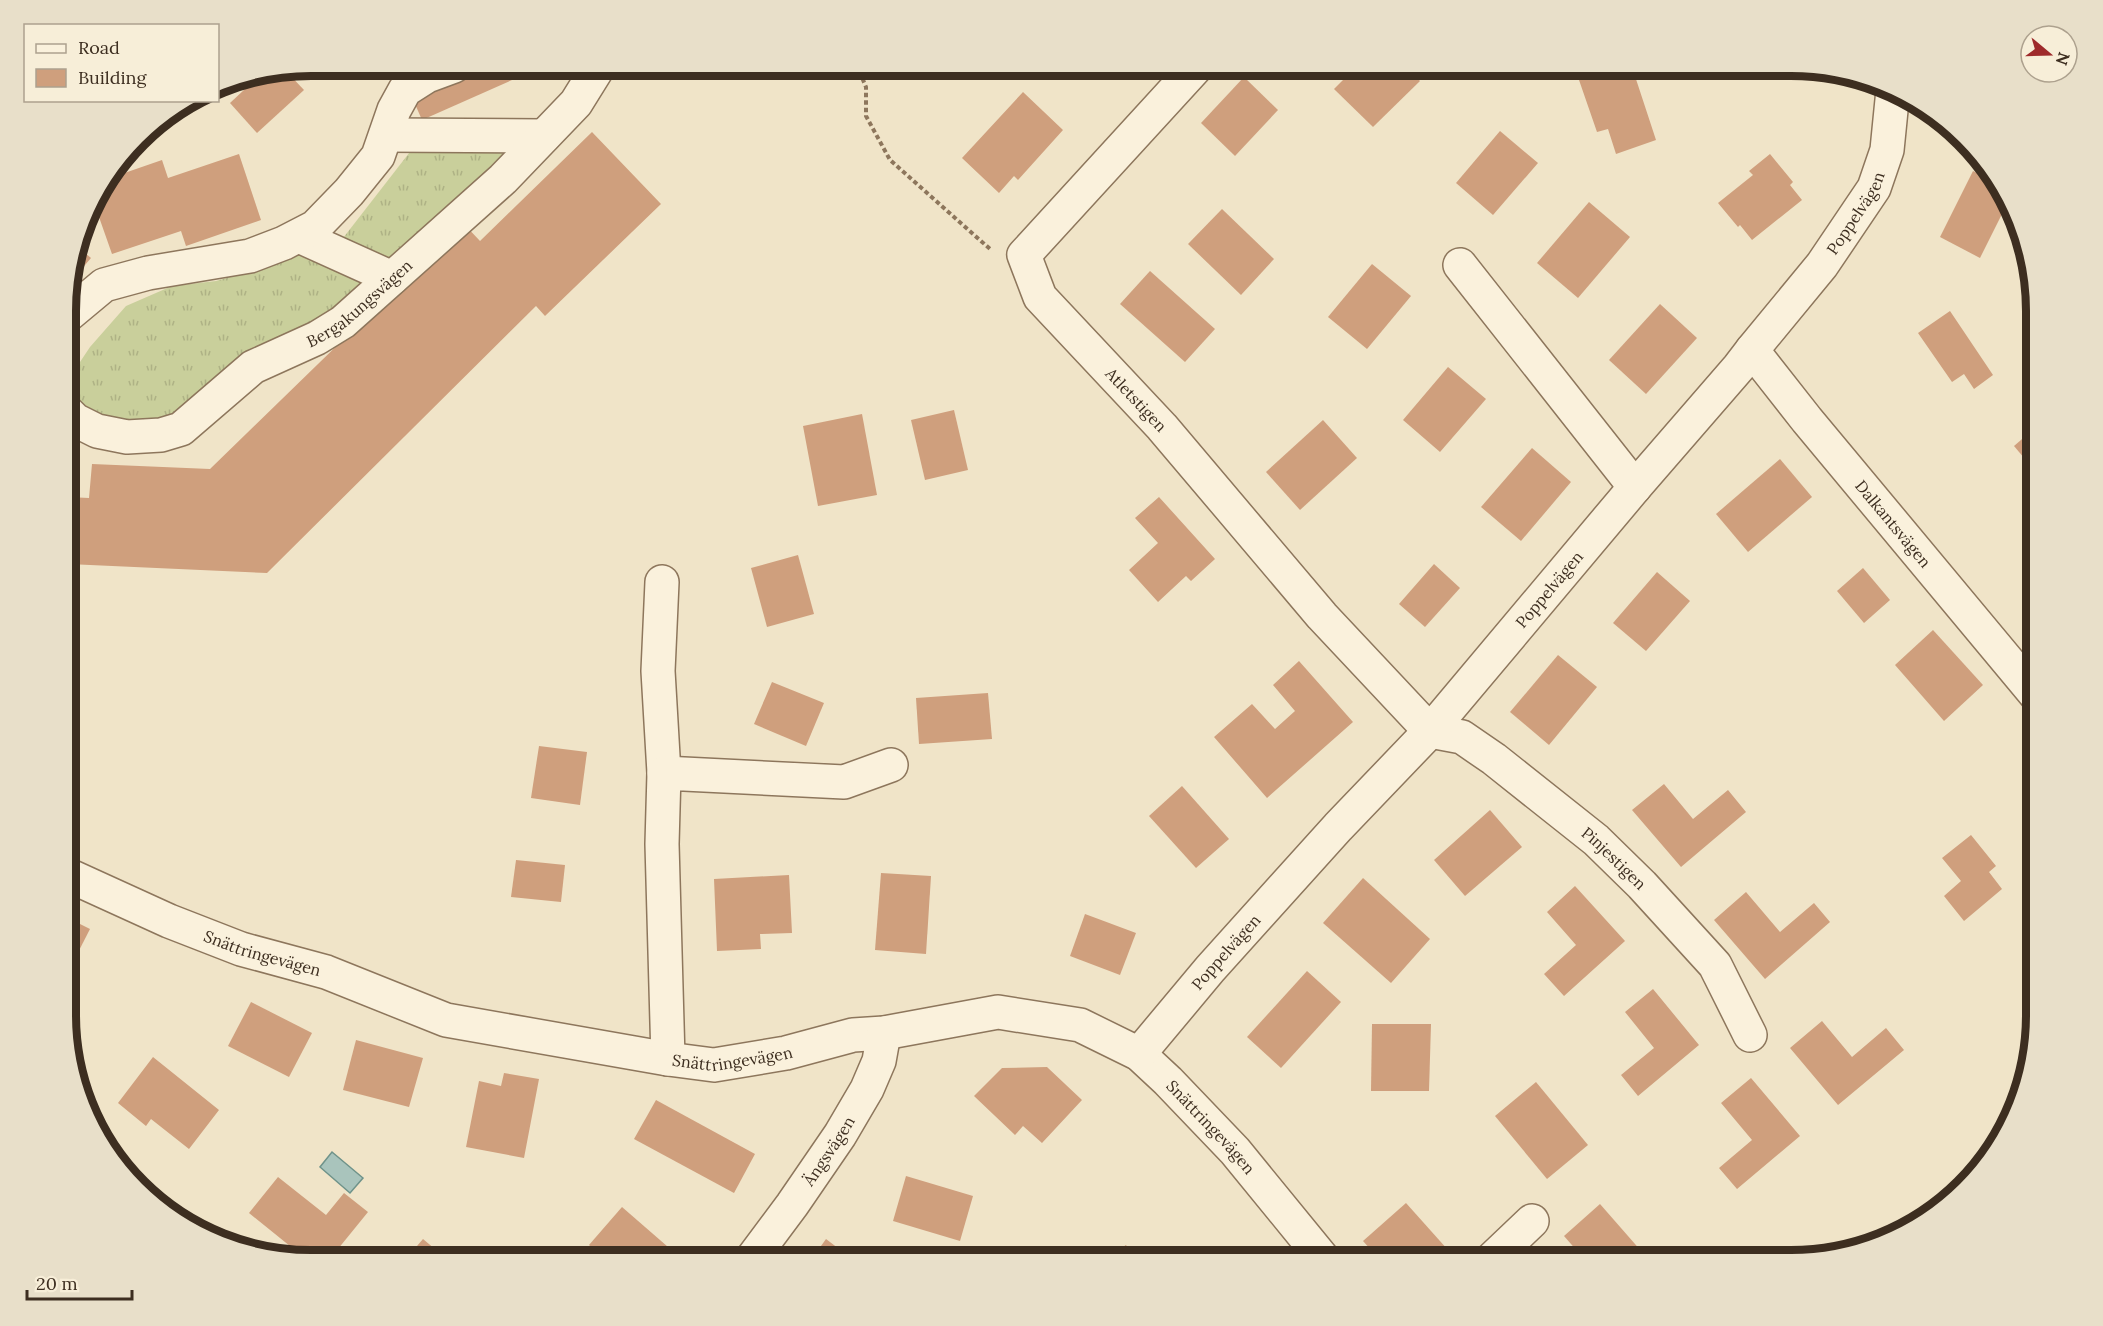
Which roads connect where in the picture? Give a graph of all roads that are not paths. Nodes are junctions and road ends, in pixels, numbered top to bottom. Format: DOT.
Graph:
graph roads {
  1 [pos="428,76"];
  2 [pos="593,76"];
  3 [pos="1188,76"];
  4 [pos="1892,99"];
  5 [pos="386,135"];
  6 [pos="544,136"];
  7 [pos="299,236"];
  8 [pos="1460,265"];
  9 [pos="392,278"];
  10 [pos="76,308"];
  11 [pos="1752,350"];
  12 [pos="76,420"];
  13 [pos="1635,487"];
  14 [pos="662,582"];
  15 [pos="2026,682"];
  16 [pos="1430,731"];
  17 [pos="891,765"];
  18 [pos="664,773"];
  19 [pos="76,879"];
  20 [pos="884,1033"];
  21 [pos="1750,1035"];
  22 [pos="1139,1054"];
  23 [pos="668,1059"];
  24 [pos="1532,1221"];
  25 [pos="758,1250"];
  26 [pos="1309,1250"];
  27 [pos="1502,1250"];
  1 -- 5 [label="street"];
  2 -- 6 [label="street, Bergakungsvägen"];
  3 -- 16 [label="street, Atletstigen"];
  4 -- 11 [label="street, Poppelvägen"];
  5 -- 6 [label="street"];
  5 -- 7 [label="street"];
  6 -- 9 [label="street, Bergakungsvägen"];
  7 -- 9 [label="street"];
  7 -- 10 [label="street"];
  8 -- 13 [label="street"];
  9 -- 12 [label="street, Bergakungsvägen"];
  11 -- 13 [label="street, Poppelvägen"];
  11 -- 15 [label="street, Dalkantsvägen"];
  13 -- 16 [label="street, Poppelvägen"];
  14 -- 18 [label="street"];
  16 -- 21 [label="street, Pinjestigen"];
  16 -- 22 [label="street, Poppelvägen"];
  17 -- 18 [label="street"];
  18 -- 23 [label="street"];
  19 -- 23 [label="street, Snättringevägen"];
  20 -- 22 [label="street, Snättringevägen"];
  20 -- 23 [label="street, Snättringevägen"];
  20 -- 25 [label="street, Ängsvägen"];
  22 -- 26 [label="street, Snättringevägen"];
  24 -- 27 [label="street"];
}
